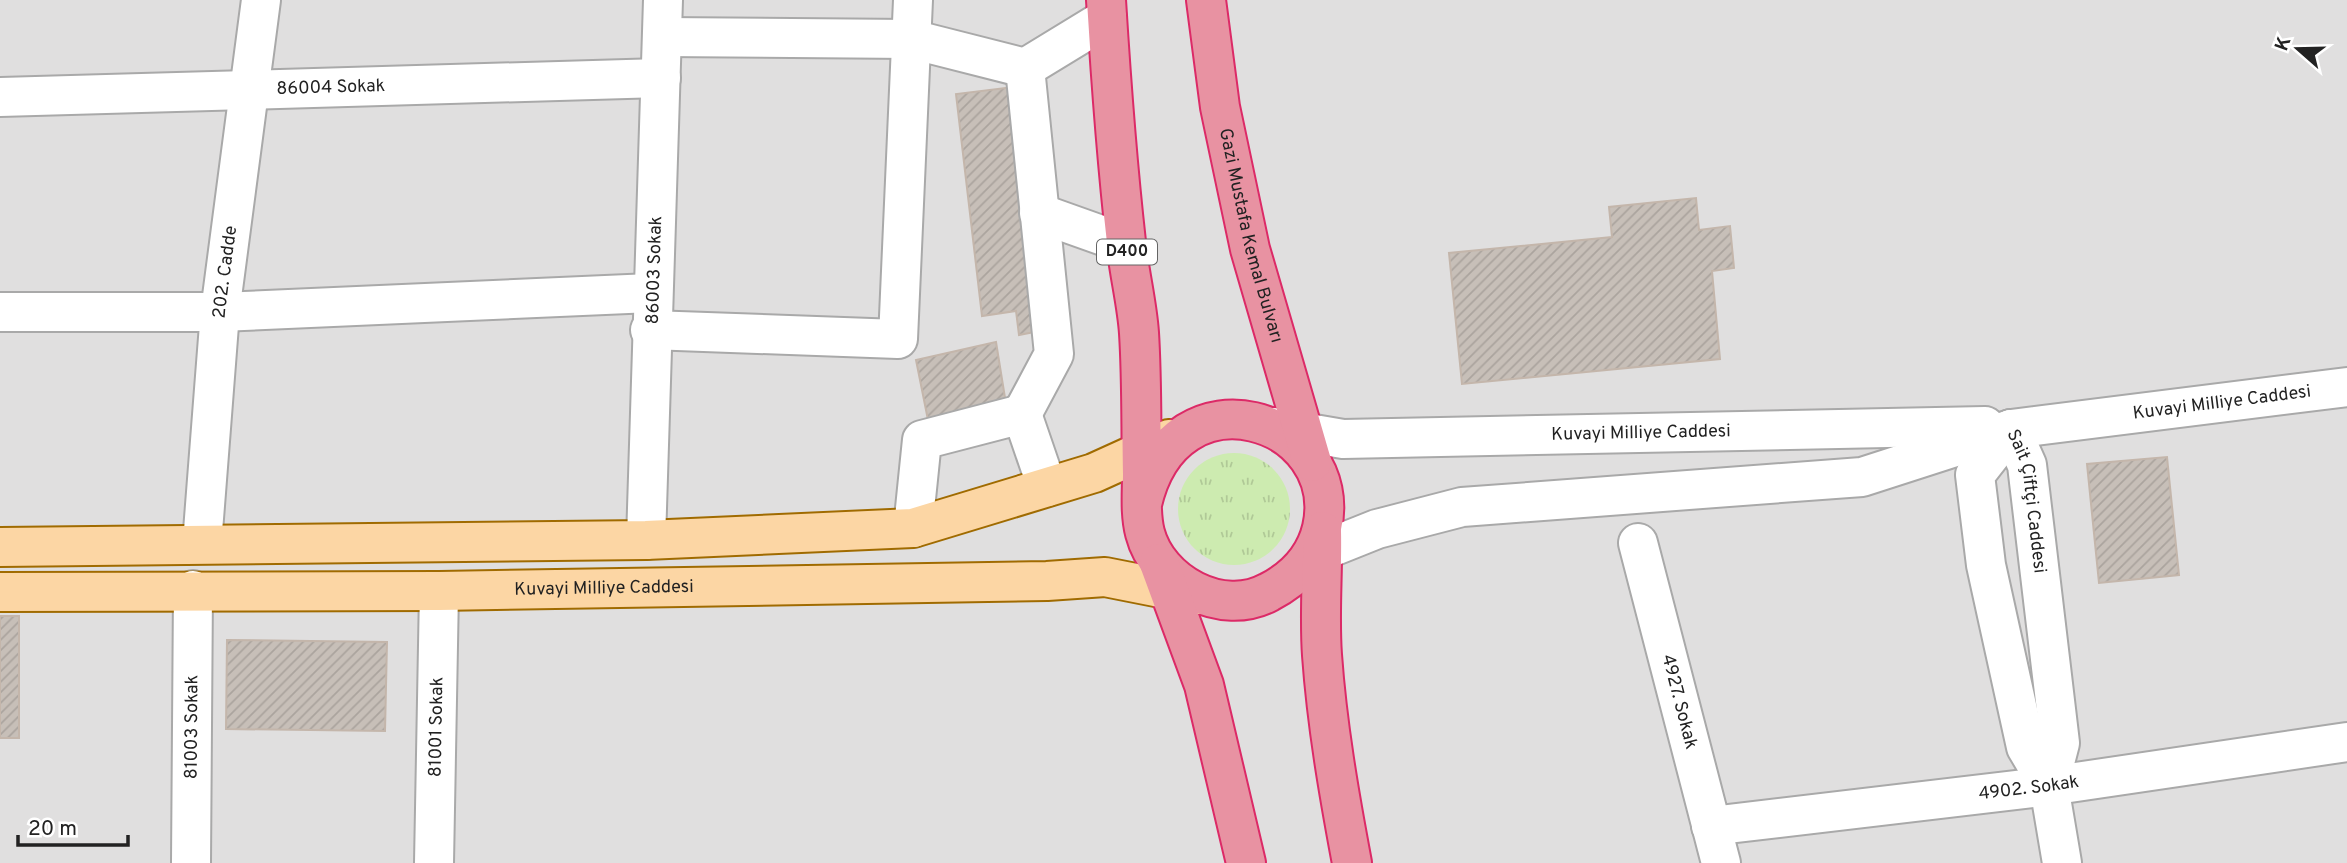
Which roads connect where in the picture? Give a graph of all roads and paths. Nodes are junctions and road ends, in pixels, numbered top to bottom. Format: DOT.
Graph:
graph roads {
  1 [pos="261,0"];
  2 [pos="913,0"];
  3 [pos="1206,0"];
  4 [pos="1106,9"];
  5 [pos="662,18"];
  6 [pos="911,39"];
  7 [pos="1025,68"];
  8 [pos="661,78"];
  9 [pos="252,93"];
  10 [pos="0,97"];
  11 [pos="1039,214"];
  12 [pos="1126,244"];
  13 [pos="0,312"];
  14 [pos="220,312"];
  15 [pos="651,312"];
  16 [pos="2347,387"];
  17 [pos="1022,414"];
  18 [pos="2011,429"];
  19 [pos="1187,431"];
  20 [pos="1296,442"];
  21 [pos="1141,452"];
  22 [pos="1047,487"];
  23 [pos="1142,504"];
  24 [pos="913,528"];
  25 [pos="646,540"];
  26 [pos="1638,543"];
  27 [pos="202,544"];
  28 [pos="1319,544"];
  29 [pos="0,547"];
  30 [pos="1163,575"];
  31 [pos="193,590"];
  32 [pos="439,591"];
  33 [pos="0,592"];
  34 [pos="2347,742"];
  35 [pos="2049,786"];
  36 [pos="1711,826"];
  37 [pos="191,863"];
  38 [pos="434,863"];
  39 [pos="1246,863"];
  40 [pos="1352,863"];
  41 [pos="1721,863"];
  42 [pos="2062,863"];
  1 -- 9 [label="street, 202. Cadde"];
  2 -- 6 [label="street"];
  3 -- 20 [label="highway, Gazi Mustafa Kemal Bulvarı"];
  4 -- 7 [label="street"];
  4 -- 12 [label="highway, D400"];
  5 -- 6 [label="street"];
  5 -- 8 [label="street, 86003 Sokak"];
  6 -- 7 [label="street"];
  6 -- 15 [label="street"];
  7 -- 11 [label="street"];
  8 -- 9 [label="street, 86004 Sokak"];
  8 -- 15 [label="street, 86003 Sokak"];
  9 -- 10 [label="street, 86004 Sokak"];
  9 -- 14 [label="street, 202. Cadde"];
  11 -- 12 [label="street"];
  11 -- 17 [label="street"];
  12 -- 21 [label="highway, D400"];
  13 -- 14 [label="street"];
  14 -- 15 [label="street"];
  14 -- 27 [label="street, 202. Cadde"];
  15 -- 25 [label="street, 86003 Sokak"];
  16 -- 18 [label="street, Kuvayi Milliye Caddesi"];
  17 -- 22 [label="street"];
  17 -- 24 [label="street"];
  18 -- 20 [label="street, Kuvayi Milliye Caddesi"];
  18 -- 28 [label="street, Kuvayi Milliye Caddesi"];
  18 -- 35 [label="street, Sait Çiftçi Caddesi"];
  18 -- 35 [label="street, Sait Çiftçi Caddesi"];
  19 -- 20 [label="highway"];
  19 -- 21 [label="main road"];
  19 -- 23 [label="highway"];
  20 -- 28 [label="highway"];
  21 -- 22 [label="main road"];
  21 -- 23 [label="highway, D400"];
  22 -- 24 [label="main road"];
  23 -- 30 [label="highway"];
  24 -- 25 [label="main road"];
  25 -- 27 [label="main road"];
  26 -- 36 [label="street, 4927. Sokak"];
  27 -- 29 [label="main road"];
  28 -- 30 [label="highway"];
  28 -- 40 [label="highway"];
  30 -- 32 [label="main road, Kuvayi Milliye Caddesi"];
  30 -- 39 [label="highway"];
  31 -- 32 [label="main road, Kuvayi Milliye Caddesi"];
  31 -- 33 [label="main road, Kuvayi Milliye Caddesi"];
  31 -- 37 [label="street, 81003 Sokak"];
  32 -- 38 [label="street, 81001 Sokak"];
  34 -- 35 [label="street, 4902. Sokak"];
  35 -- 36 [label="street, 4902. Sokak"];
  35 -- 42 [label="street, Sait Çiftçi Caddesi"];
  36 -- 41 [label="street, 4927. Sokak"];
}
